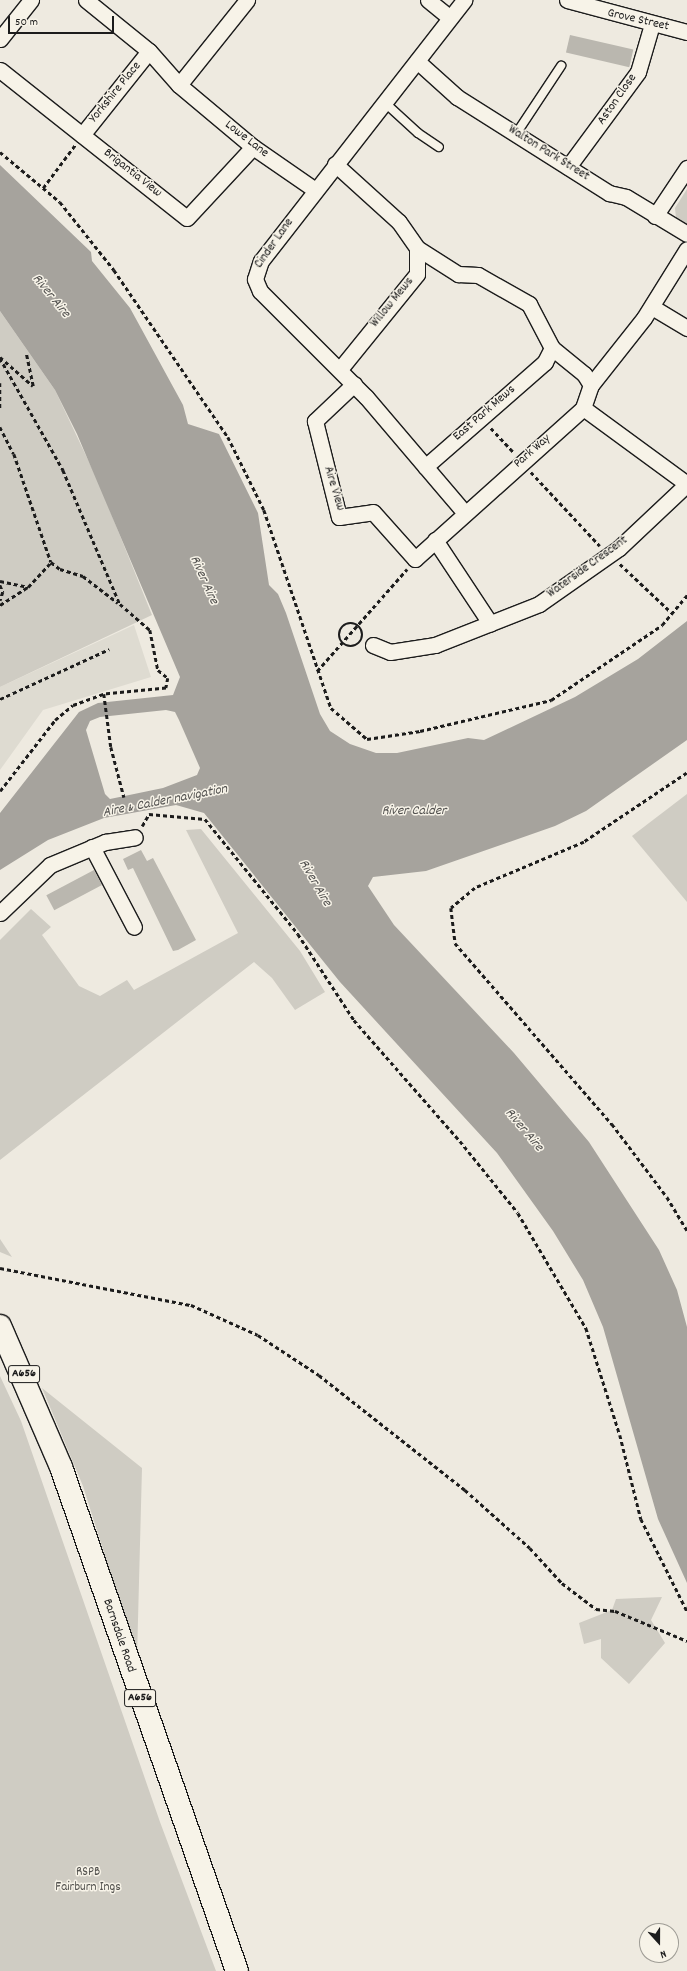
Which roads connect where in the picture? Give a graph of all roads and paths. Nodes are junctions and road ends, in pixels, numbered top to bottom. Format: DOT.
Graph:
graph roads {
  1 [pos="31,0"];
  2 [pos="86,0"];
  3 [pos="247,0"];
  4 [pos="428,0"];
  5 [pos="464,0"];
  6 [pos="567,0"];
  7 [pos="601,6"];
  8 [pos="450,18"];
  9 [pos="652,24"];
  10 [pos="687,32"];
  11 [pos="0,39"];
  12 [pos="149,51"];
  13 [pos="417,61"];
  14 [pos="561,66"];
  15 [pos="0,70"];
  16 [pos="179,85"];
  17 [pos="383,101"];
  18 [pos="516,134"];
  19 [pos="82,135"];
  20 [pos="253,147"];
  21 [pos="439,147"];
  22 [pos="0,152"];
  23 [pos="335,164"];
  24 [pos="568,167"];
  25 [pos="687,168"];
  26 [pos="43,188"];
  27 [pos="315,190"];
  28 [pos="655,216"];
  29 [pos="687,234"];
  30 [pos="417,248"];
  31 [pos="687,249"];
  32 [pos="652,307"];
  33 [pos="687,328"];
  34 [pos="552,348"];
  35 [pos="26,354"];
  36 [pos="0,357"];
  37 [pos="340,369"];
  38 [pos="0,383"];
  39 [pos="354,384"];
  40 [pos="591,385"];
  41 [pos="583,408"];
  42 [pos="0,410"];
  43 [pos="472,425"];
  44 [pos="0,427"];
  45 [pos="521,462"];
  46 [pos="425,467"];
  47 [pos="254,489"];
  48 [pos="464,512"];
  49 [pos="435,540"];
  50 [pos="609,554"];
  51 [pos="415,559"];
  52 [pos="51,562"];
  53 [pos="0,581"];
  54 [pos="0,585"];
  55 [pos="28,587"];
  56 [pos="0,601"];
  57 [pos="120,604"];
  58 [pos="0,605"];
  59 [pos="672,613"];
  60 [pos="358,624"];
  61 [pos="490,624"];
  62 [pos="342,643"];
  63 [pos="373,645"];
  64 [pos="109,649"];
  65 [pos="317,671"];
  66 [pos="104,694"];
  67 [pos="0,699"];
  68 [pos="687,773"];
  69 [pos="0,791"];
  70 [pos="124,797"];
  71 [pos="135,837"];
  72 [pos="92,847"];
  73 [pos="0,913"];
  74 [pos="134,927"];
  75 [pos="687,1230"];
  76 [pos="0,1268"];
  77 [pos="0,1326"];
  78 [pos="687,1611"];
  79 [pos="687,1641"];
  80 [pos="237,1971"];
  1 -- 11 [label="street"];
  2 -- 12 [label="street, Lowe Lane"];
  3 -- 16 [label="street"];
  4 -- 8 [label="street"];
  5 -- 8 [label="street, Cinder Lane"];
  6 -- 7 [label="street, Grove Street"];
  7 -- 9 [label="street, Grove Street"];
  8 -- 13 [label="street, Cinder Lane"];
  9 -- 10 [label="street, Grove Street"];
  9 -- 24 [label="street, Aston Close"];
  12 -- 16 [label="street, Lowe Lane"];
  12 -- 19 [label="street, Yorkshire Place"];
  13 -- 17 [label="street, Cinder Lane"];
  13 -- 18 [label="street, Walton Park Street"];
  14 -- 18 [label="lane"];
  15 -- 19 [label="street, Brigantia View"];
  16 -- 20 [label="street, Lowe Lane"];
  17 -- 21 [label="lane"];
  17 -- 23 [label="street, Cinder Lane"];
  18 -- 24 [label="street, Walton Park Street"];
  19 -- 20 [label="street, Brigantia View"];
  19 -- 26 [label="path"];
  20 -- 27 [label="street, Lowe Lane"];
  22 -- 26 [label="path"];
  23 -- 27 [label="street, Cinder Lane"];
  23 -- 30 [label="street"];
  24 -- 28 [label="street, Walton Park Street"];
  25 -- 28 [label="street"];
  26 -- 47 [label="path"];
  27 -- 37 [label="street, Cinder Lane"];
  28 -- 29 [label="street, Walton Park Street"];
  30 -- 34 [label="street"];
  30 -- 37 [label="street, Willow Mews"];
  31 -- 32 [label="street, Park Way"];
  32 -- 33 [label="street"];
  32 -- 40 [label="street, Park Way"];
  34 -- 40 [label="street"];
  34 -- 43 [label="street, East Park Mews"];
  35 -- 36 [label="path"];
  36 -- 57 [label="path"];
  37 -- 39 [label="street, Cinder Lane"];
  38 -- 42 [label="path"];
  39 -- 46 [label="street, Cinder Lane"];
  39 -- 51 [label="street, Aire View"];
  40 -- 41 [label="street, Park Way"];
  41 -- 45 [label="street, Park Way"];
  41 -- 50 [label="street, Waterside Crescent"];
  43 -- 45 [label="path"];
  43 -- 46 [label="street, East Park Mews"];
  44 -- 52 [label="path"];
  45 -- 48 [label="street, Park Way"];
  45 -- 50 [label="path"];
  46 -- 48 [label="street, Cinder Lane"];
  48 -- 49 [label="street, Park Way"];
  49 -- 51 [label="street, Park Way"];
  49 -- 61 [label="street"];
  50 -- 59 [label="path"];
  50 -- 61 [label="street, Waterside Crescent"];
  51 -- 60 [label="path"];
  52 -- 55 [label="path"];
  52 -- 57 [label="path"];
  53 -- 55 [label="path"];
  54 -- 56 [label="path"];
  55 -- 58 [label="path"];
  57 -- 66 [label="path"];
  60 -- 62 [label="path"];
  60 -- 62 [label="path"];
  60 -- 62 [label="path"];
  61 -- 63 [label="street, Waterside Crescent"];
  62 -- 65 [label="path"];
  64 -- 67 [label="path"];
  66 -- 69 [label="path"];
  66 -- 70 [label="path"];
  68 -- 75 [label="path"];
  71 -- 72 [label="street"];
  71 -- 78 [label="path"];
  72 -- 73 [label="street"];
  72 -- 74 [label="street"];
  76 -- 79 [label="path"];
  77 -- 80 [label="main road, Barnsdale Road / A656"];
}
